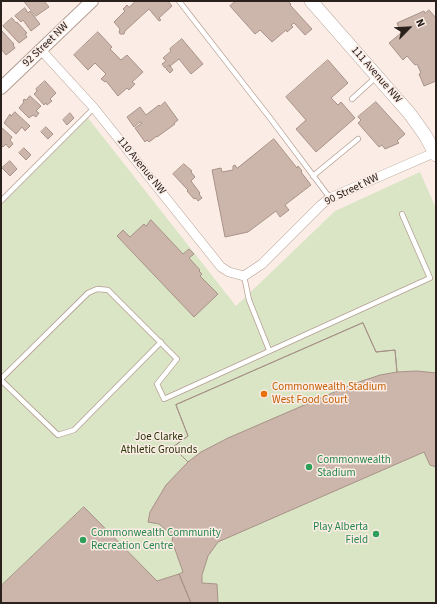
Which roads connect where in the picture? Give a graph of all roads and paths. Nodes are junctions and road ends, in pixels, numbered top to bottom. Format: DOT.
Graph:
graph roads {
  1 [pos="92,1"];
  2 [pos="179,1"];
  3 [pos="312,1"];
  4 [pos="41,50"];
  5 [pos="377,76"];
  6 [pos="1,88"];
  7 [pos="352,99"];
  8 [pos="94,108"];
  9 [pos="358,138"];
  10 [pos="436,153"];
  11 [pos="313,176"];
  12 [pos="330,198"];
  13 [pos="1,201"];
  14 [pos="402,214"];
  15 [pos="244,276"];
  16 [pos="160,342"];
  17 [pos="269,350"];
  18 [pos="1,380"];
  1 -- 4 [label="street, 92 Street NW"];
  2 -- 11 [label="lane"];
  3 -- 5 [label="main road, 111 Avenue NW"];
  4 -- 6 [label="street, 92 Street NW"];
  4 -- 8 [label="street, 110 Avenue NW"];
  5 -- 7 [label="lane"];
  5 -- 10 [label="main road, 111 Avenue NW"];
  8 -- 13 [label="lane"];
  8 -- 15 [label="street, 110 Avenue NW"];
  9 -- 11 [label="lane"];
  10 -- 12 [label="street, 90 Street NW"];
  11 -- 12 [label="lane"];
  12 -- 15 [label="street, 90 Street NW"];
  14 -- 17 [label="lane"];
  15 -- 17 [label="lane"];
  16 -- 17 [label="lane"];
  16 -- 18 [label="lane"];
  16 -- 18 [label="lane"];
}
